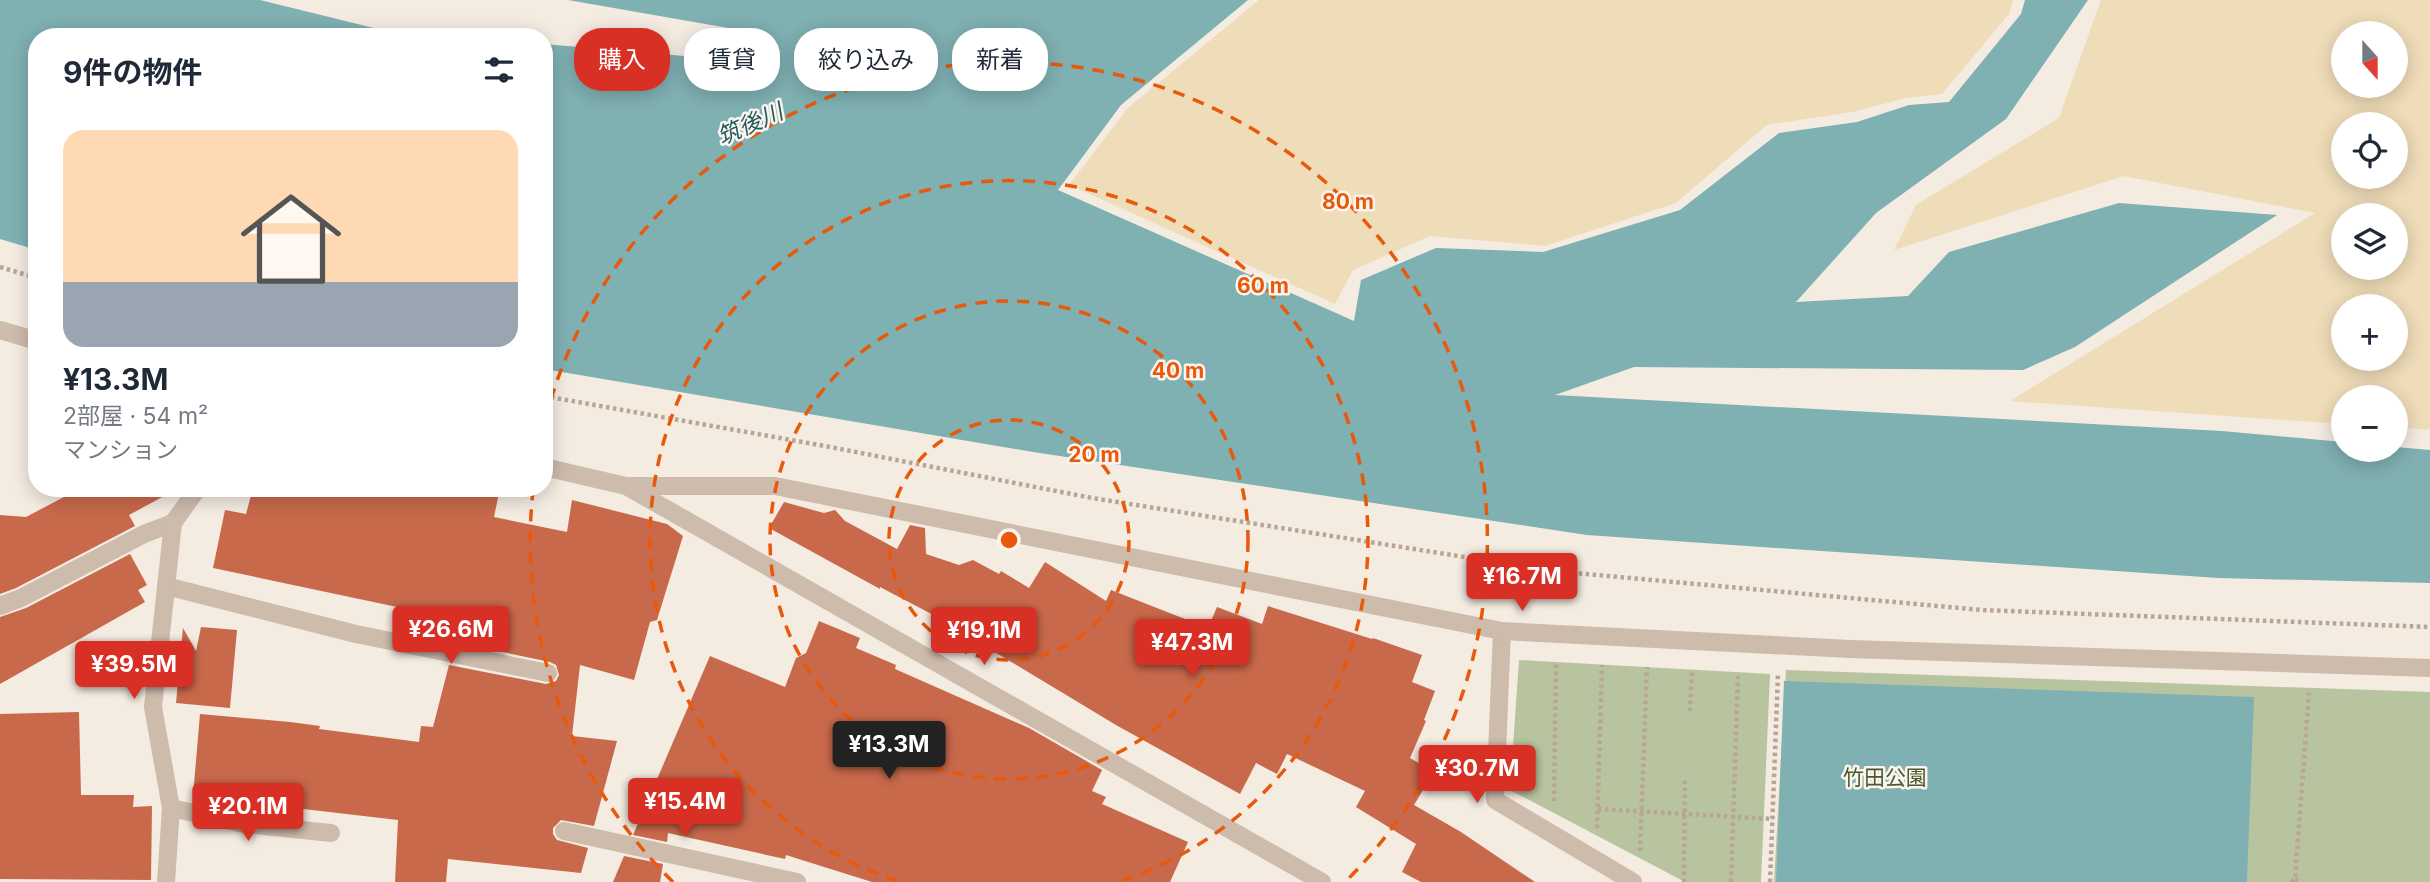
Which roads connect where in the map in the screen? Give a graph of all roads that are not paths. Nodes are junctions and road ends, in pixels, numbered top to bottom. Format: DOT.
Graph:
graph roads {
  1 [pos="0,330"];
  2 [pos="28,338"];
  3 [pos="553,469"];
  4 [pos="626,486"];
  5 [pos="192,497"];
  6 [pos="173,523"];
  7 [pos="166,586"];
  8 [pos="0,606"];
  9 [pos="1502,631"];
  10 [pos="2430,668"];
  11 [pos="548,673"];
  12 [pos="172,808"];
  13 [pos="564,831"];
  14 [pos="331,833"];
  15 [pos="1316,880"];
  16 [pos="166,882"];
  17 [pos="797,882"];
  18 [pos="1633,882"];
  1 -- 2 [label="street"];
  3 -- 4 [label="street"];
  4 -- 9 [label="street"];
  4 -- 15 [label="street"];
  5 -- 6 [label="street"];
  6 -- 7 [label="street"];
  6 -- 8 [label="street"];
  7 -- 11 [label="street"];
  7 -- 12 [label="street"];
  9 -- 10 [label="street"];
  9 -- 18 [label="street"];
  12 -- 14 [label="street"];
  12 -- 16 [label="street"];
  13 -- 17 [label="street"];
}
